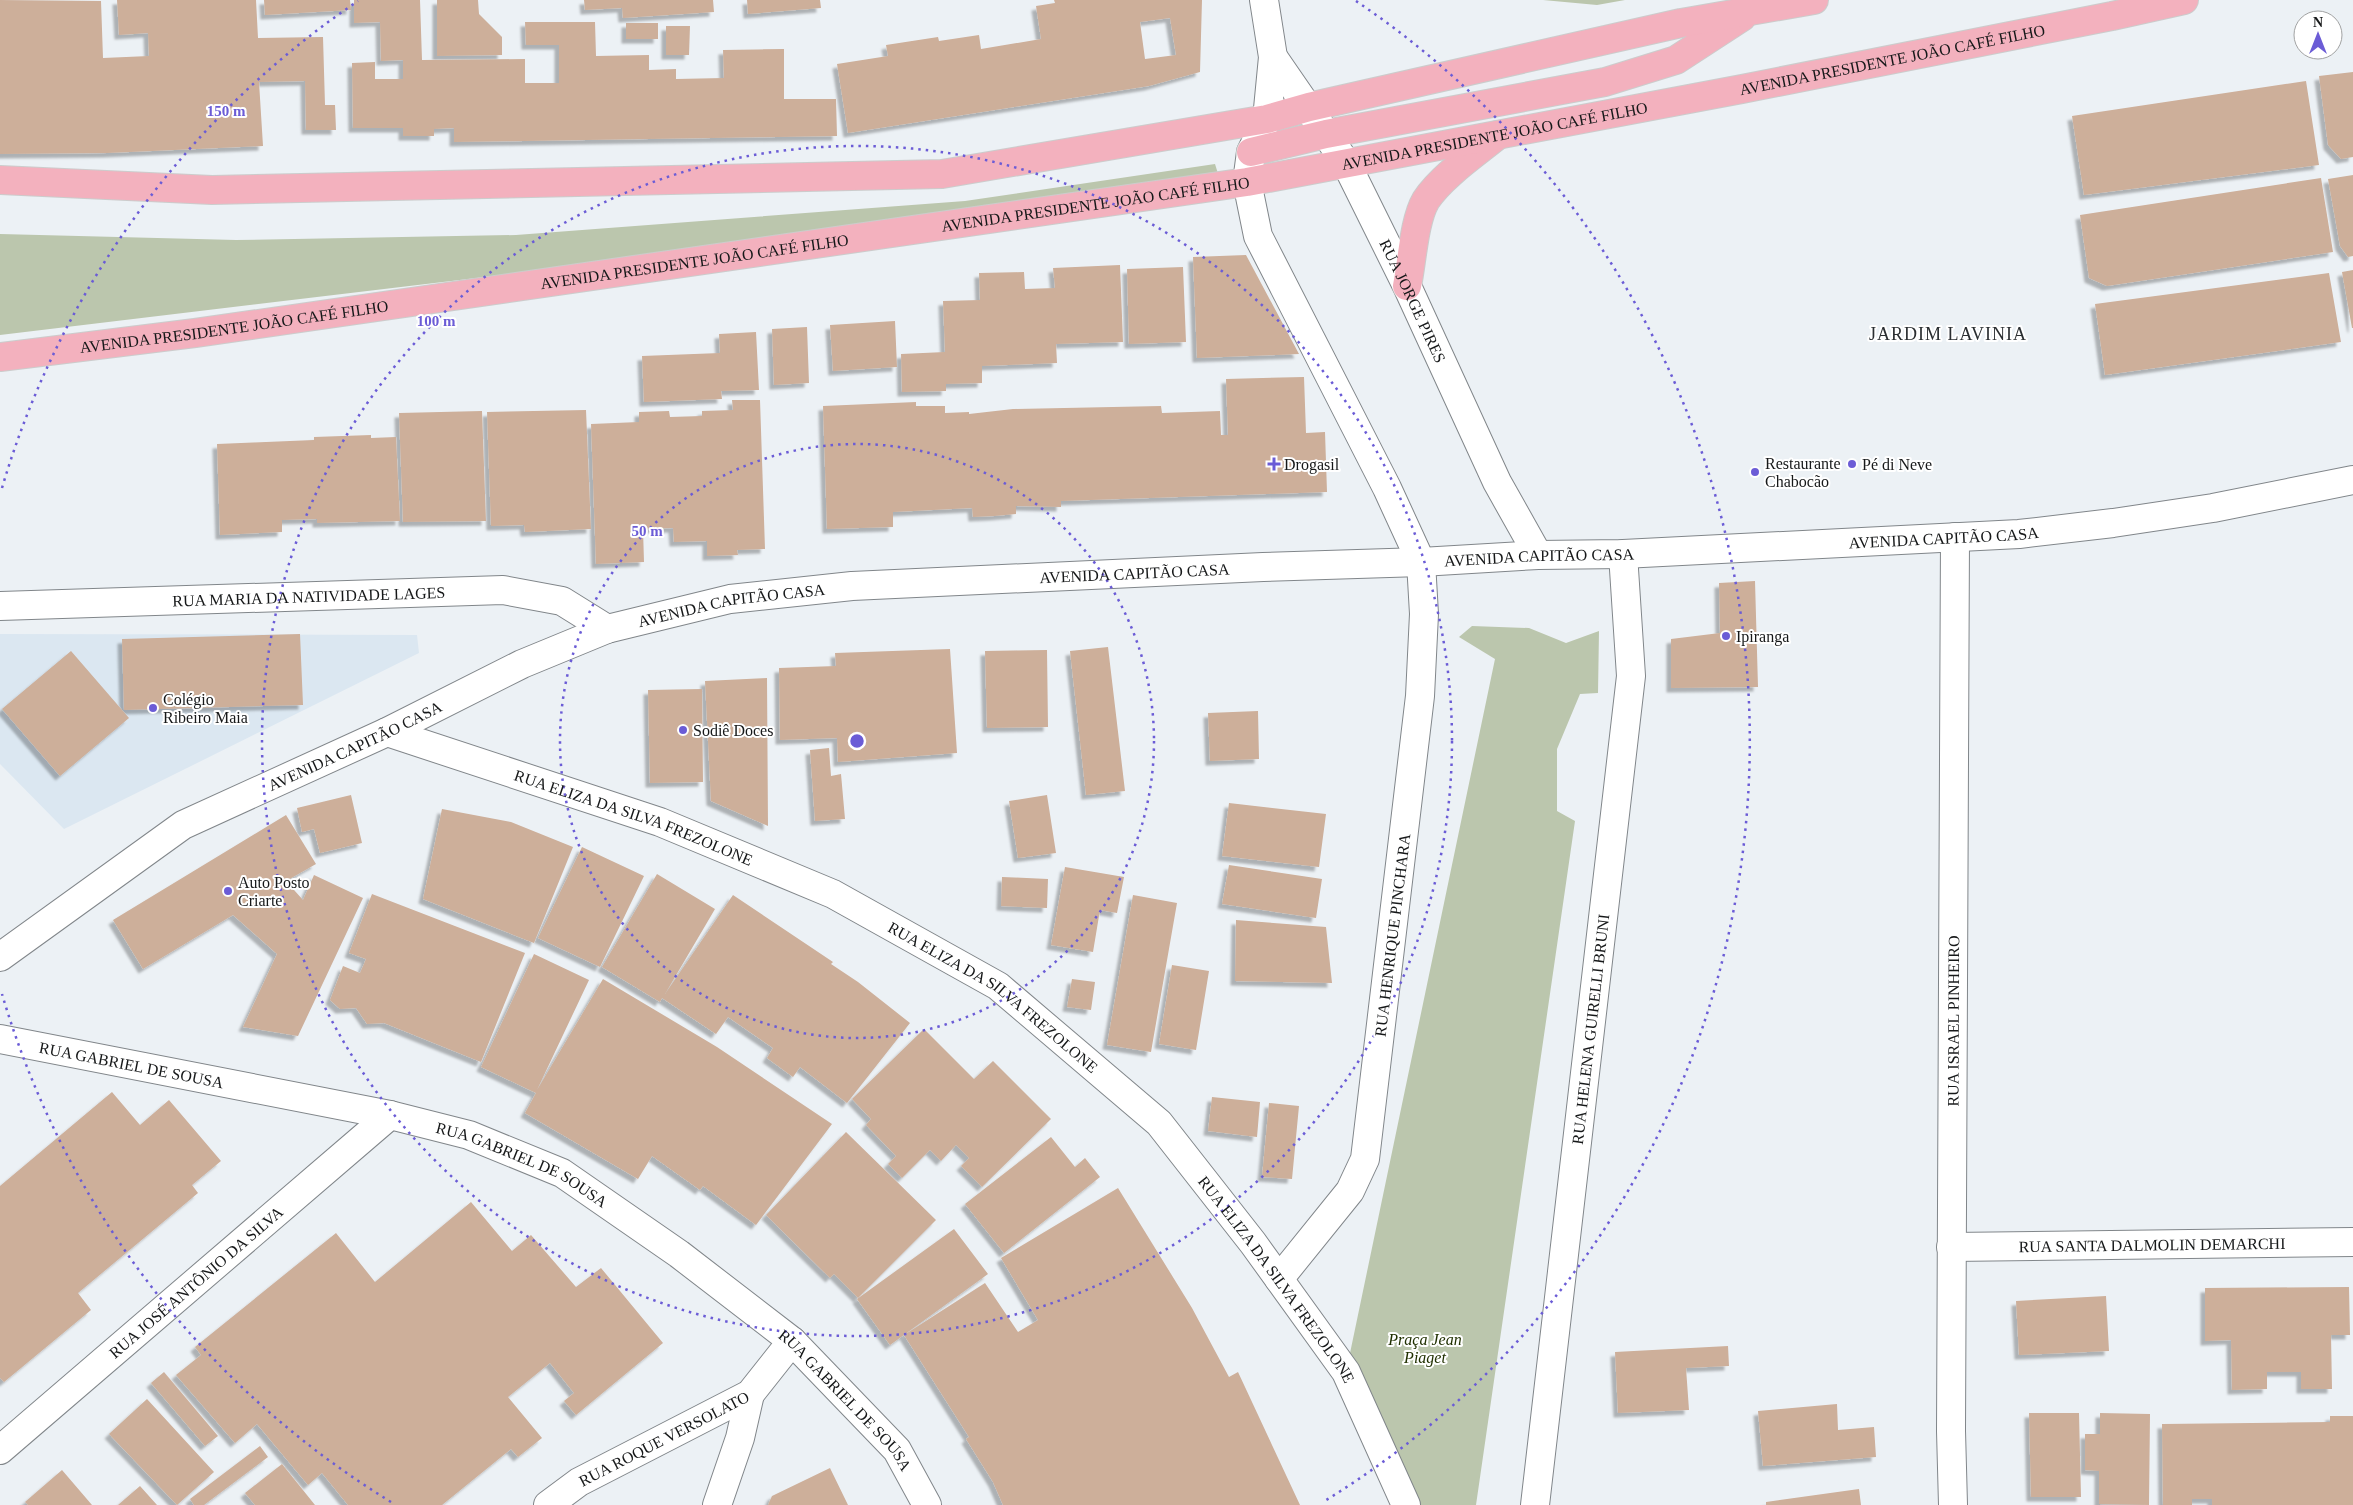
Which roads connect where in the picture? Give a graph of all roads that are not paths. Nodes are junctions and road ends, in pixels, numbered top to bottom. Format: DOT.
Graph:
graph roads {
  1 [pos="1264,0"];
  2 [pos="1814,0"];
  3 [pos="2184,0"];
  4 [pos="1751,11"];
  5 [pos="1273,56"];
  6 [pos="1309,107"];
  7 [pos="1267,119"];
  8 [pos="1326,134"];
  9 [pos="1499,134"];
  10 [pos="1251,152"];
  11 [pos="1346,163"];
  12 [pos="0,180"];
  13 [pos="1247,182"];
  14 [pos="1407,286"];
  15 [pos="0,357"];
  16 [pos="2353,480"];
  17 [pos="1955,537"];
  18 [pos="1623,554"];
  19 [pos="1538,555"];
  20 [pos="1421,562"];
  21 [pos="0,606"];
  22 [pos="607,629"];
  23 [pos="387,732"];
  24 [pos="0,957"];
  25 [pos="0,1039"];
  26 [pos="390,1115"];
  27 [pos="2353,1242"];
  28 [pos="1951,1247"];
  29 [pos="1280,1280"];
  30 [pos="792,1341"];
  31 [pos="750,1394"];
  32 [pos="0,1450"];
  33 [pos="548,1505"];
  34 [pos="716,1505"];
  35 [pos="927,1505"];
  36 [pos="1406,1505"];
  37 [pos="1535,1505"];
  38 [pos="1953,1505"];
  1 -- 5 [label="street, RUA JORGE PIRES"];
  2 -- 4 [label="main road"];
  3 -- 9 [label="main road, AVENIDA PRESIDENTE JOÃO CAFÉ FILHO"];
  4 -- 6 [label="main road"];
  4 -- 8 [label="main road"];
  5 -- 6 [label="street, RUA JORGE PIRES"];
  5 -- 7 [label="street, RUA JORGE PIRES"];
  6 -- 7 [label="main road"];
  6 -- 8 [label="street, RUA JORGE PIRES"];
  7 -- 10 [label="street, RUA JORGE PIRES"];
  7 -- 12 [label="main road"];
  8 -- 10 [label="main road"];
  8 -- 11 [label="street, RUA JORGE PIRES"];
  9 -- 11 [label="main road, AVENIDA PRESIDENTE JOÃO CAFÉ FILHO"];
  9 -- 14 [label="main road"];
  10 -- 13 [label="street, RUA JORGE PIRES"];
  11 -- 13 [label="main road, AVENIDA PRESIDENTE JOÃO CAFÉ FILHO"];
  11 -- 14 [label="street, RUA JORGE PIRES"];
  13 -- 15 [label="main road, AVENIDA PRESIDENTE JOÃO CAFÉ FILHO"];
  13 -- 20 [label="street, RUA JORGE PIRES"];
  14 -- 19 [label="street, RUA JORGE PIRES"];
  16 -- 17 [label="street, AVENIDA CAPITÃO CASA"];
  17 -- 18 [label="street, AVENIDA CAPITÃO CASA"];
  17 -- 28 [label="street, RUA ISRAEL PINHEIRO"];
  18 -- 19 [label="street, AVENIDA CAPITÃO CASA"];
  18 -- 37 [label="street, RUA HELENA GUIRELLI BRUNI"];
  19 -- 20 [label="street, AVENIDA CAPITÃO CASA"];
  20 -- 22 [label="street, AVENIDA CAPITÃO CASA"];
  20 -- 29 [label="street, RUA HENRIQUE PINCHARA"];
  21 -- 22 [label="street, RUA MARIA DA NATIVIDADE LAGES"];
  22 -- 23 [label="street, AVENIDA CAPITÃO CASA"];
  23 -- 24 [label="street, AVENIDA CAPITÃO CASA"];
  23 -- 29 [label="street, RUA ELIZA DA SILVA FREZOLONE"];
  25 -- 26 [label="street, RUA GABRIEL DE SOUSA"];
  26 -- 30 [label="street, RUA GABRIEL DE SOUSA"];
  26 -- 32 [label="street, RUA JOSÉ ANTÔNIO DA SILVA"];
  27 -- 28 [label="street, RUA SANTA DALMOLIN DEMARCHI"];
  28 -- 38 [label="street, RUA ISRAEL PINHEIRO"];
  29 -- 36 [label="street, RUA ELIZA DA SILVA FREZOLONE"];
  30 -- 31 [label="street, RUA ROQUE VERSOLATO"];
  30 -- 35 [label="street, RUA GABRIEL DE SOUSA"];
  31 -- 33 [label="street, RUA ROQUE VERSOLATO"];
  31 -- 34 [label="street"];
}
